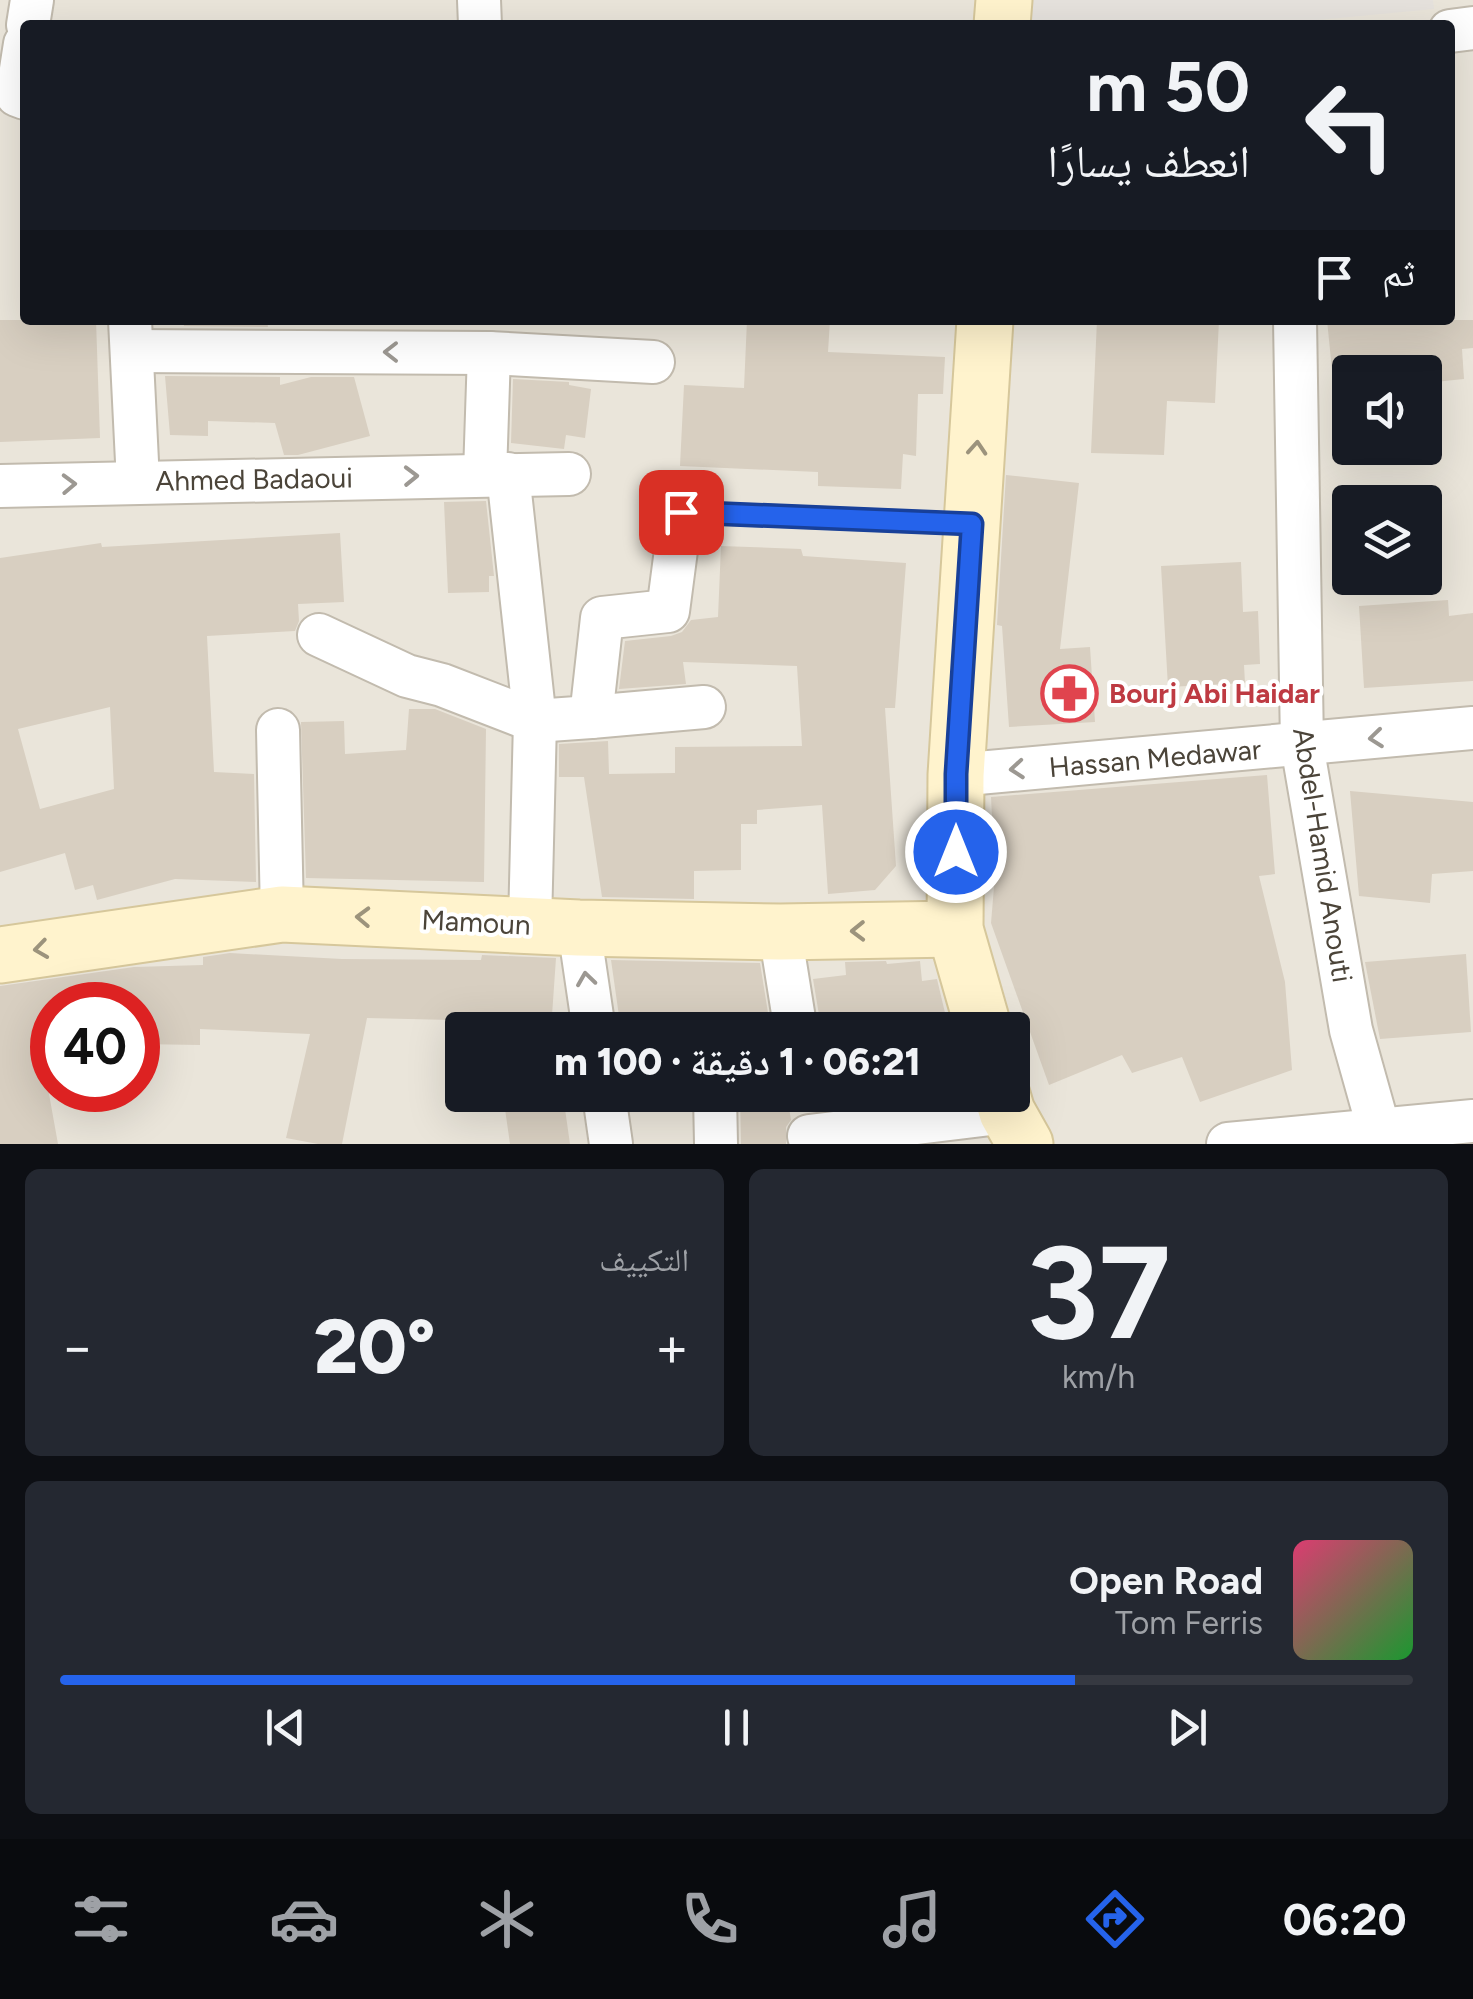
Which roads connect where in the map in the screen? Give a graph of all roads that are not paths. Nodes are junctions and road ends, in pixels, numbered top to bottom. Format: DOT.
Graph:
graph roads {
  1 [pos="20,68"];
  2 [pos="14,97"];
  3 [pos="985,325"];
  4 [pos="1295,325"];
  5 [pos="131,335"];
  6 [pos="489,353"];
  7 [pos="653,362"];
  8 [pos="496,474"];
  9 [pos="569,474"];
  10 [pos="138,482"];
  11 [pos="0,486"];
  12 [pos="681,512"];
  13 [pos="972,524"];
  14 [pos="319,635"];
  15 [pos="704,707"];
  16 [pos="592,717"];
  17 [pos="535,721"];
  18 [pos="1473,728"];
  19 [pos="278,730"];
  20 [pos="1302,745"];
  21 [pos="956,774"];
  22 [pos="282,914"];
  23 [pos="554,926"];
  24 [pos="955,929"];
  25 [pos="780,932"];
  26 [pos="0,955"];
  27 [pos="587,1012"];
  28 [pos="793,1012"];
  29 [pos="979,1012"];
  30 [pos="606,1112"];
  31 [pos="715,1112"];
  32 [pos="1011,1117"];
  33 [pos="1473,1122"];
  34 [pos="808,1136"];
  35 [pos="1381,1138"];
  36 [pos="611,1144"];
  37 [pos="716,1144"];
  38 [pos="1228,1144"];
  1 -- 2 [label="street"];
  13 -- 3 [label="street, one-way"];
  4 -- 20 [label="street, Abdel-Hamid Anouti"];
  6 -- 5 [label="street, one-way"];
  5 -- 10 [label="street"];
  6 -- 7 [label="street"];
  6 -- 8 [label="street"];
  8 -- 9 [label="street, Ahmed Badaoui"];
  10 -- 8 [label="street, Ahmed Badaoui, one-way"];
  8 -- 17 [label="street"];
  11 -- 10 [label="street, Ahmed Badaoui, one-way"];
  12 -- 13 [label="lane"];
  12 -- 16 [label="street"];
  13 -- 21 [label="street"];
  14 -- 17 [label="street"];
  15 -- 16 [label="street"];
  16 -- 17 [label="street"];
  17 -- 23 [label="street"];
  18 -- 20 [label="street, Hassan Medawar, one-way"];
  19 -- 22 [label="street"];
  20 -- 21 [label="street, Hassan Medawar, one-way"];
  20 -- 35 [label="street, Abdel-Hamid Anouti"];
  21 -- 24 [label="street"];
  23 -- 22 [label="street, Mamoun, one-way"];
  22 -- 26 [label="street, Mamoun, one-way"];
  23 -- 25 [label="street, Mamoun"];
  27 -- 23 [label="street, one-way"];
  24 -- 25 [label="street, Mamoun, one-way"];
  24 -- 29 [label="street"];
  25 -- 28 [label="street"];
  30 -- 36 [label="street"];
  31 -- 37 [label="street"];
  32 -- 34 [label="street"];
  33 -- 35 [label="street"];
  35 -- 38 [label="street"];
}
